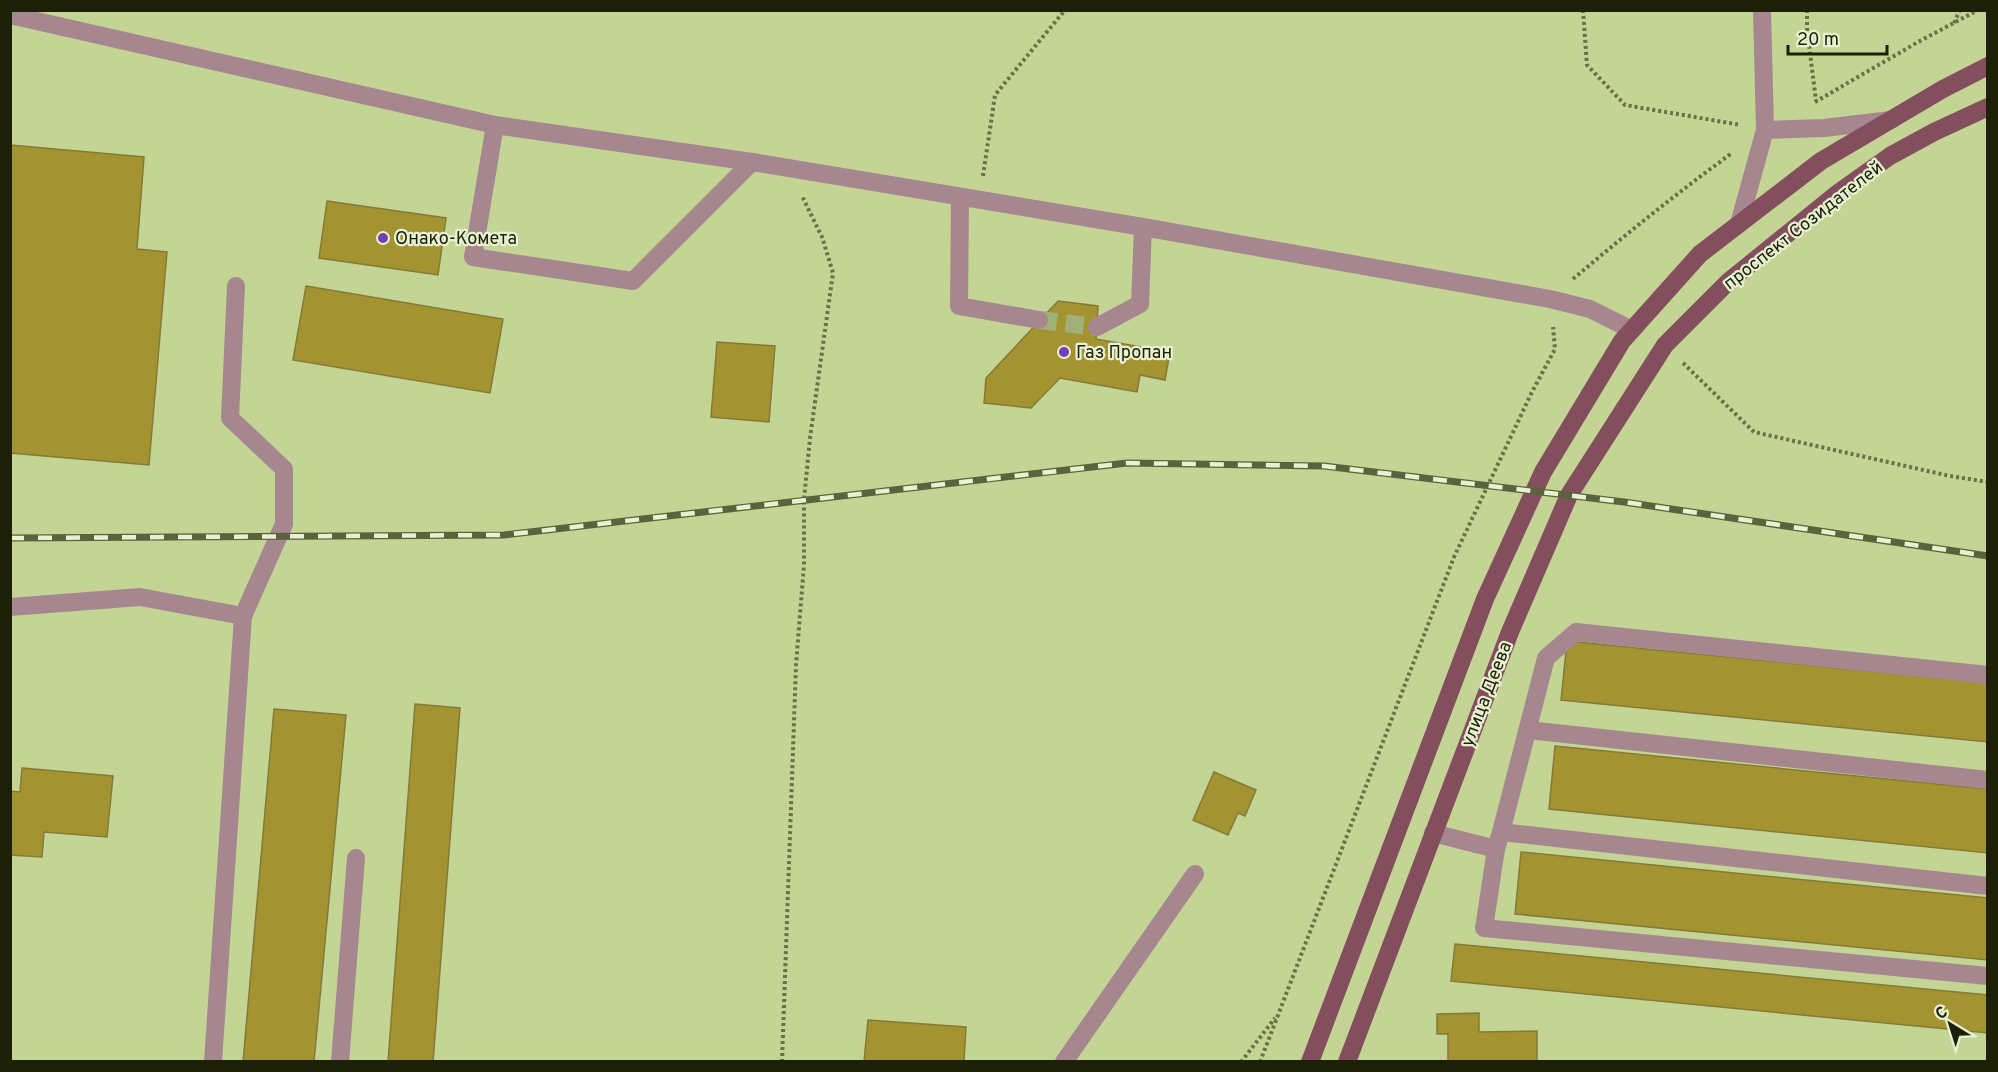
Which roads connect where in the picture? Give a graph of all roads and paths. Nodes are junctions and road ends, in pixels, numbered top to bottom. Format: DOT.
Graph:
graph roads {
  1 [pos="1065,10"];
  2 [pos="1583,10"];
  3 [pos="1762,10"];
  4 [pos="1807,10"];
  5 [pos="1960,10"];
  6 [pos="10,15"];
  7 [pos="1954,23"];
  8 [pos="1988,66"];
  9 [pos="1816,101"];
  10 [pos="1988,107"];
  11 [pos="1891,120"];
  12 [pos="495,125"];
  13 [pos="1765,130"];
  14 [pos="752,162"];
  15 [pos="788,168"];
  16 [pos="960,197"];
  17 [pos="980,200"];
  18 [pos="1739,224"];
  19 [pos="1143,226"];
  20 [pos="236,286"];
  21 [pos="1039,320"];
  22 [pos="1097,327"];
  23 [pos="1632,330"];
  24 [pos="1665,345"];
  25 [pos="1988,482"];
  26 [pos="10,607"];
  27 [pos="243,616"];
  28 [pos="1988,675"];
  29 [pos="1528,730"];
  30 [pos="1988,780"];
  31 [pos="1433,833"];
  32 [pos="1498,841"];
  33 [pos="356,858"];
  34 [pos="1195,874"];
  35 [pos="1988,886"];
  36 [pos="1988,976"];
  37 [pos="1277,1015"];
  38 [pos="213,1062"];
  39 [pos="340,1062"];
  40 [pos="782,1062"];
  41 [pos="1064,1062"];
  42 [pos="1241,1062"];
  43 [pos="1310,1062"];
  44 [pos="1347,1062"];
  1 -- 17 [label="path"];
  2 -- 13 [label="path"];
  3 -- 13 [label="street"];
  4 -- 9 [label="path"];
  5 -- 7 [label="path"];
  6 -- 12 [label="street"];
  8 -- 11 [label="main road"];
  10 -- 24 [label="main road, проспект Созидателей"];
  11 -- 13 [label="street"];
  11 -- 18 [label="main road"];
  12 -- 14 [label="street"];
  12 -- 14 [label="street"];
  13 -- 18 [label="street"];
  14 -- 15 [label="street"];
  15 -- 16 [label="street"];
  15 -- 40 [label="path"];
  16 -- 17 [label="street"];
  16 -- 21 [label="street"];
  17 -- 19 [label="street"];
  18 -- 23 [label="main road"];
  19 -- 22 [label="street"];
  19 -- 23 [label="street"];
  20 -- 27 [label="street"];
  23 -- 43 [label="main road"];
  24 -- 25 [label="path"];
  24 -- 31 [label="main road, улица Деева"];
  26 -- 27 [label="street"];
  27 -- 38 [label="street"];
  28 -- 29 [label="street"];
  29 -- 30 [label="street"];
  29 -- 32 [label="street"];
  31 -- 32 [label="street"];
  31 -- 44 [label="main road, улица Деева"];
  32 -- 35 [label="street"];
  32 -- 36 [label="street"];
  33 -- 39 [label="street"];
  34 -- 41 [label="street"];
  37 -- 42 [label="path"];
}
